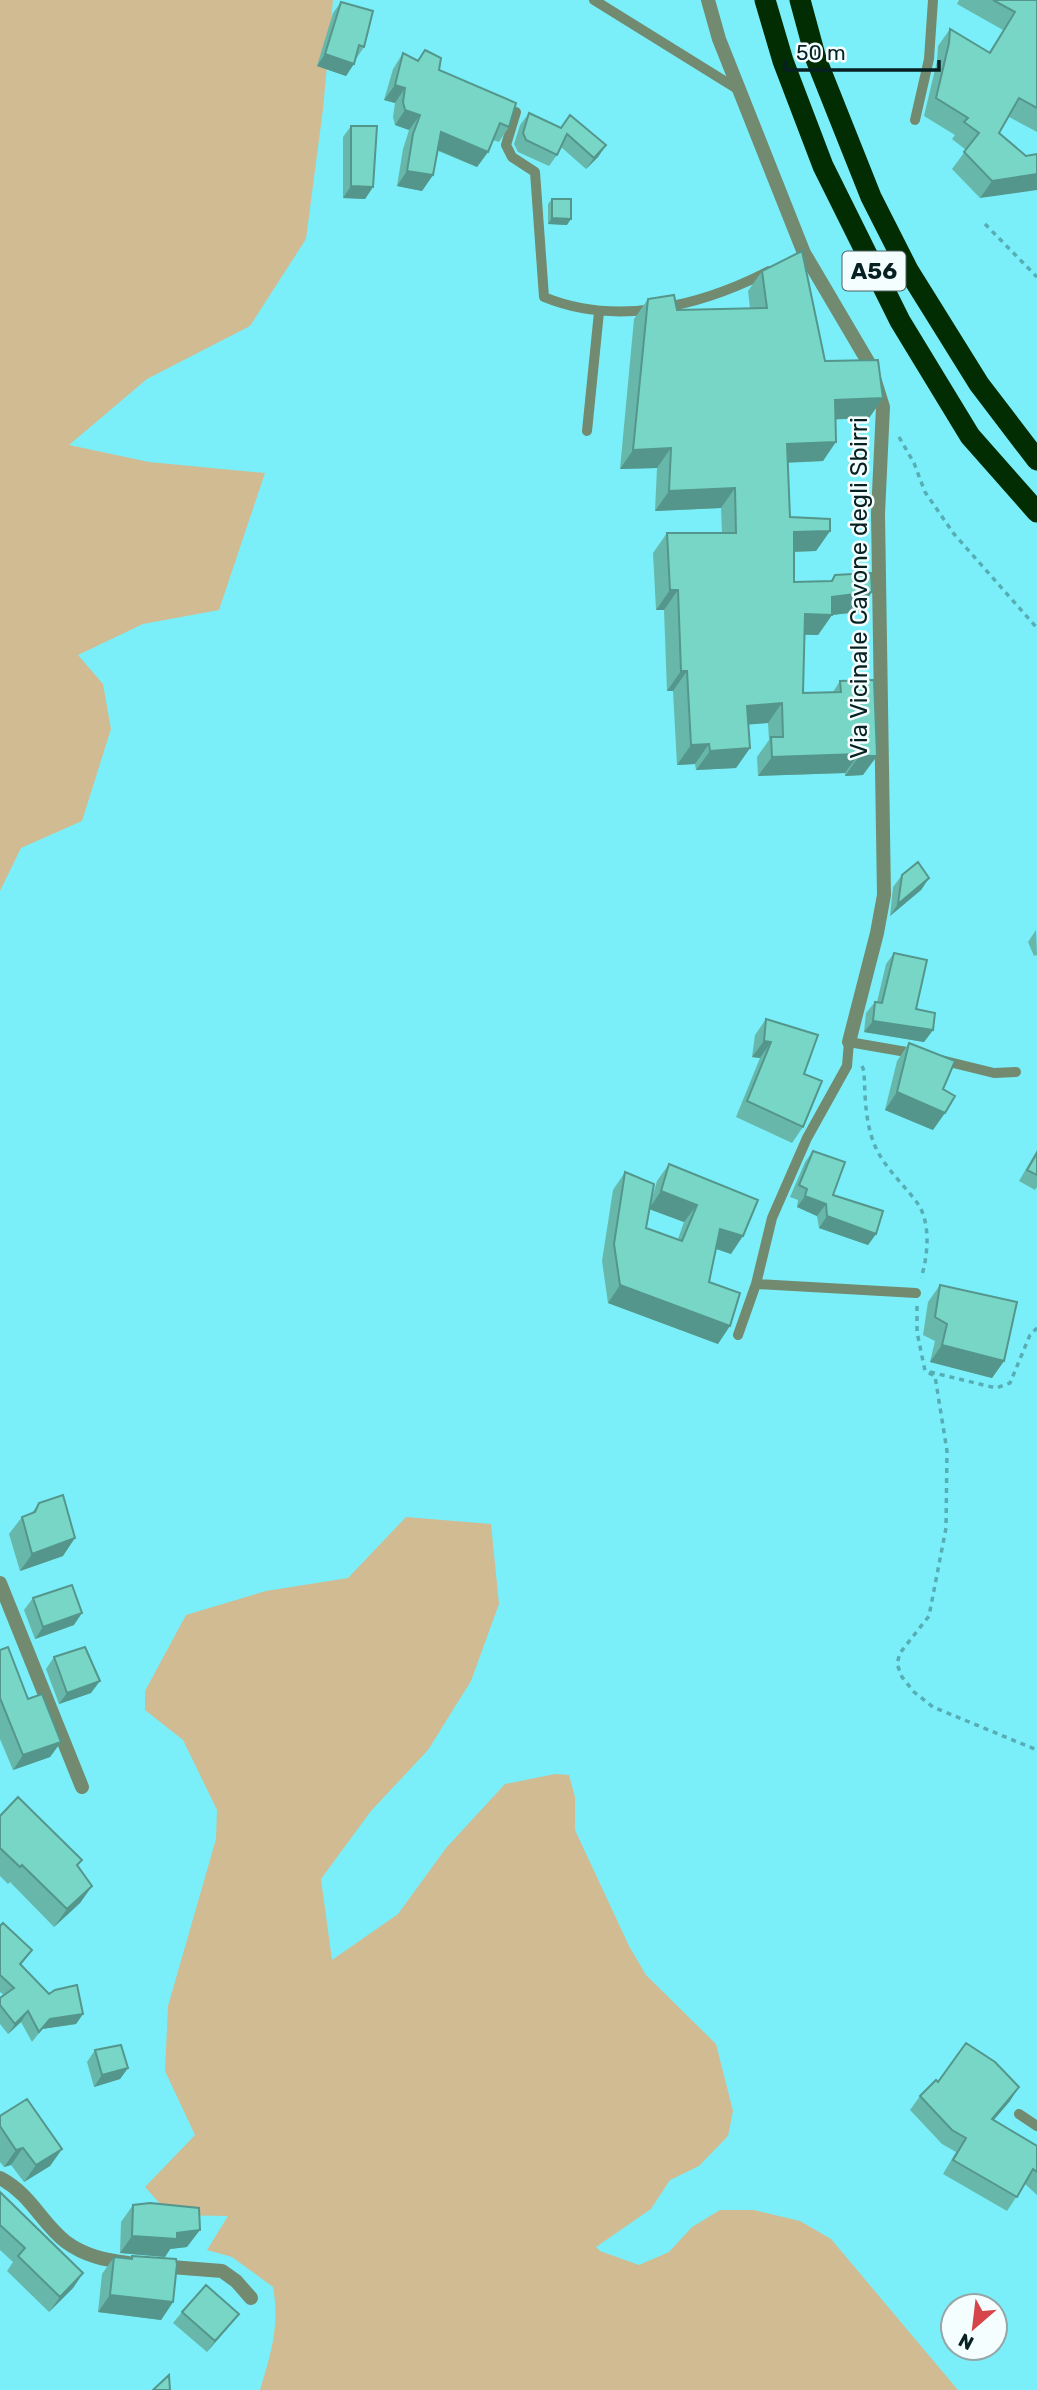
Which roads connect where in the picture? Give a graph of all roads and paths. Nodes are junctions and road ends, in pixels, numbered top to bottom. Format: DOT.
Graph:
graph roads {
  1 [pos="594,0"];
  2 [pos="708,0"];
  3 [pos="765,0"];
  4 [pos="800,0"];
  5 [pos="933,0"];
  6 [pos="739,90"];
  7 [pos="516,112"];
  8 [pos="915,120"];
  9 [pos="985,225"];
  10 [pos="782,264"];
  11 [pos="1037,277"];
  12 [pos="599,312"];
  13 [pos="883,407"];
  14 [pos="587,431"];
  15 [pos="1037,460"];
  16 [pos="1037,512"];
  17 [pos="1037,628"];
  18 [pos="849,1042"];
  19 [pos="1016,1072"];
  20 [pos="756,1284"];
  21 [pos="916,1293"];
  22 [pos="1037,1328"];
  23 [pos="738,1335"];
  24 [pos="925,1371"];
  25 [pos="0,1583"];
  26 [pos="1037,1750"];
  27 [pos="82,1787"];
  28 [pos="1020,2114"];
  29 [pos="1037,2126"];
  30 [pos="0,2178"];
  31 [pos="250,2298"];
  1 -- 6 [label="lane"];
  2 -- 6 [label="street, Via Vicinale Cavone degli Sbirri"];
  3 -- 16 [label="highway, A56"];
  4 -- 15 [label="highway, A56"];
  5 -- 8 [label="lane"];
  6 -- 13 [label="street, Via Vicinale Cavone degli Sbirri"];
  7 -- 12 [label="lane"];
  9 -- 11 [label="path"];
  10 -- 12 [label="lane"];
  12 -- 14 [label="lane"];
  13 -- 17 [label="path"];
  13 -- 18 [label="street, Via Vicinale Cavone degli Sbirri"];
  18 -- 19 [label="lane"];
  18 -- 20 [label="lane"];
  18 -- 21 [label="path"];
  20 -- 21 [label="lane"];
  20 -- 23 [label="lane"];
  21 -- 24 [label="path"];
  22 -- 24 [label="path"];
  24 -- 26 [label="path"];
  25 -- 27 [label="street"];
  28 -- 29 [label="lane"];
  30 -- 31 [label="street"];
}
